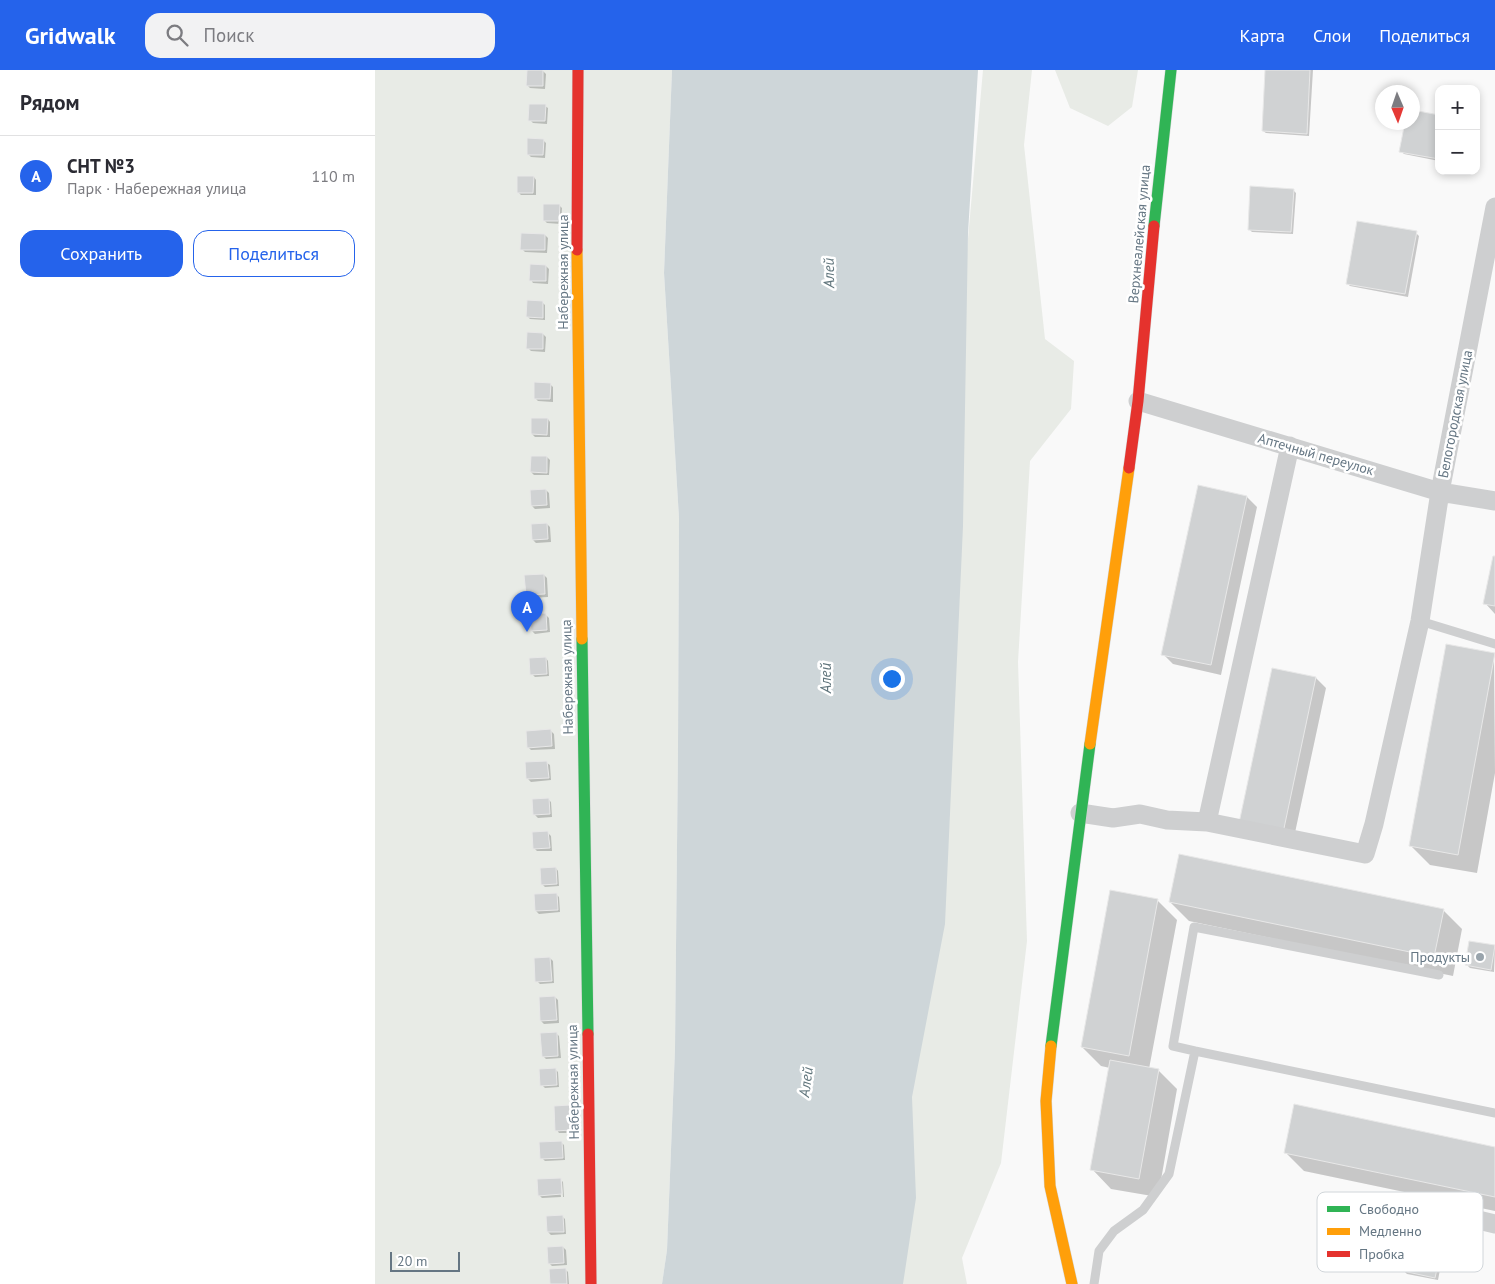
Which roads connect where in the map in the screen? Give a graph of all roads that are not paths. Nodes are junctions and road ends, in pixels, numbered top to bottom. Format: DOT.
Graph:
graph roads {
  1 [pos="578,70"];
  2 [pos="1171,70"];
  3 [pos="1495,207"];
  4 [pos="1138,401"];
  5 [pos="1289,446"];
  6 [pos="1440,492"];
  7 [pos="1495,501"];
  8 [pos="1420,621"];
  9 [pos="1495,644"];
  10 [pos="1080,813"];
  11 [pos="1207,822"];
  12 [pos="1439,975"];
  13 [pos="1195,1051"];
  14 [pos="1495,1113"];
  15 [pos="591,1284"];
  16 [pos="1072,1284"];
  17 [pos="1093,1284"];
  1 -- 15 [label="street, Набережная улица"];
  2 -- 4 [label="street, Верхнеалейская улица"];
  3 -- 6 [label="street, Белогородская улица"];
  4 -- 5 [label="street, Аптечный переулок"];
  4 -- 10 [label="street, Верхнеалейская улица"];
  5 -- 6 [label="street, Аптечный переулок"];
  5 -- 11 [label="street"];
  6 -- 7 [label="street, Аптечный переулок"];
  6 -- 8 [label="street, Белогородская улица"];
  8 -- 9 [label="lane"];
  8 -- 11 [label="street, Белогородская улица"];
  10 -- 11 [label="street"];
  10 -- 16 [label="street, Верхнеалейская улица"];
  12 -- 13 [label="lane"];
  13 -- 14 [label="lane"];
  13 -- 17 [label="lane"];
}
